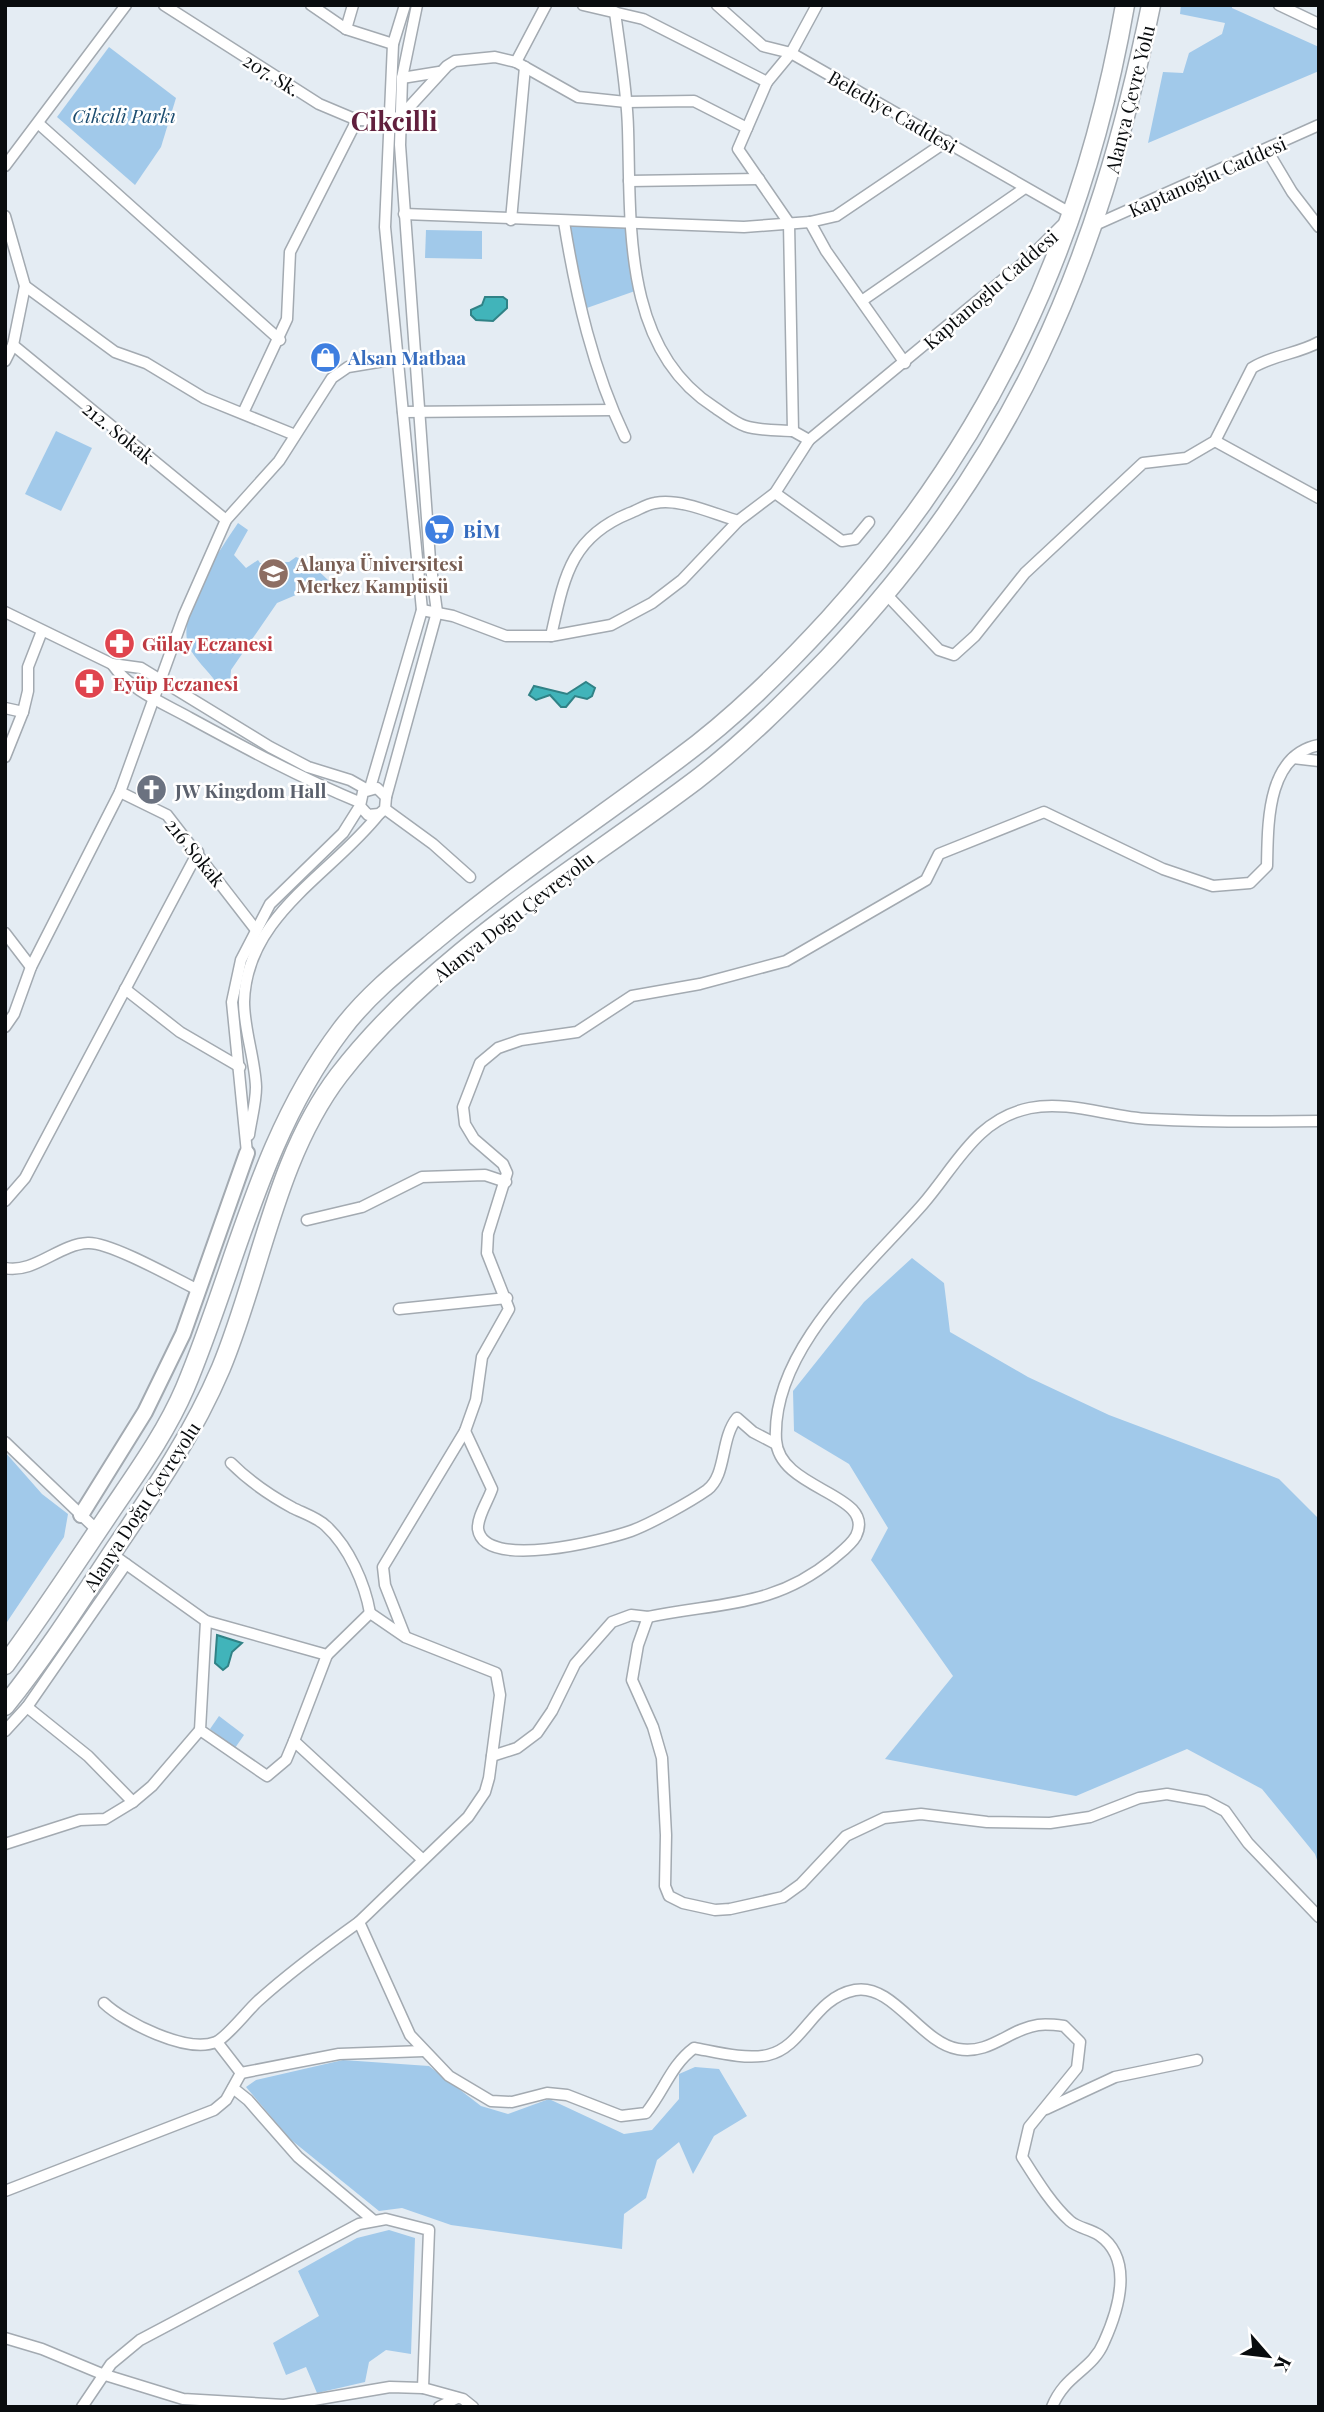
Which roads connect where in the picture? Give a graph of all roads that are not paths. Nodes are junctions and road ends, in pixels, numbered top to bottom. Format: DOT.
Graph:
graph roads {
  1 [pos="127,5"];
  2 [pos="164,5"];
  3 [pos="311,5"];
  4 [pos="353,5"];
  5 [pos="405,5"];
  6 [pos="417,5"];
  7 [pos="546,5"];
  8 [pos="583,5"];
  9 [pos="717,5"];
  10 [pos="817,5"];
  11 [pos="1125,5"];
  12 [pos="1151,5"];
  13 [pos="1279,5"];
  14 [pos="615,12"];
  15 [pos="1319,24"];
  16 [pos="346,29"];
  17 [pos="393,44"];
  18 [pos="791,53"];
  19 [pos="520,64"];
  20 [pos="440,72"];
  21 [pos="402,78"];
  22 [pos="767,82"];
  23 [pos="626,102"];
  24 [pos="402,115"];
  25 [pos="357,120"];
  26 [pos="388,121"];
  27 [pos="39,124"];
  28 [pos="1319,125"];
  29 [pos="747,128"];
  30 [pos="947,141"];
  31 [pos="1267,150"];
  32 [pos="5,166"];
  33 [pos="759,179"];
  34 [pos="629,181"];
  35 [pos="1084,181"];
  36 [pos="1025,188"];
  37 [pos="1106,192"];
  38 [pos="1073,213"];
  39 [pos="404,214"];
  40 [pos="5,216"];
  41 [pos="511,220"];
  42 [pos="564,222"];
  43 [pos="810,222"];
  44 [pos="789,223"];
  45 [pos="629,224"];
  46 [pos="1095,225"];
  47 [pos="1319,227"];
  48 [pos="25,286"];
  49 [pos="863,300"];
  50 [pos="280,340"];
  51 [pos="1319,342"];
  52 [pos="13,345"];
  53 [pos="396,359"];
  54 [pos="5,361"];
  55 [pos="905,363"];
  56 [pos="421,410"];
  57 [pos="612,410"];
  58 [pos="403,412"];
  59 [pos="243,413"];
  60 [pos="793,431"];
  61 [pos="295,435"];
  62 [pos="625,438"];
  63 [pos="809,440"];
  64 [pos="1215,441"];
  65 [pos="775,493"];
  66 [pos="1319,498"];
  67 [pos="226,520"];
  68 [pos="738,521"];
  69 [pos="869,522"];
  70 [pos="886,594"];
  71 [pos="422,610"];
  72 [pos="5,612"];
  73 [pos="437,612"];
  74 [pos="42,631"];
  75 [pos="551,636"];
  76 [pos="112,664"];
  77 [pos="161,681"];
  78 [pos="152,697"];
  79 [pos="5,708"];
  80 [pos="23,712"];
  81 [pos="1319,745"];
  82 [pos="5,757"];
  83 [pos="1293,758"];
  84 [pos="1319,761"];
  85 [pos="368,788"];
  86 [pos="120,792"];
  87 [pos="386,797"];
  88 [pos="359,804"];
  89 [pos="382,812"];
  90 [pos="198,852"];
  91 [pos="470,877"];
  92 [pos="257,930"];
  93 [pos="5,933"];
  94 [pos="31,967"];
  95 [pos="125,989"];
  96 [pos="5,1027"];
  97 [pos="240,1067"];
  98 [pos="1317,1124"];
  99 [pos="247,1153"];
  100 [pos="506,1182"];
  101 [pos="5,1201"];
  102 [pos="307,1220"];
  103 [pos="5,1268"];
  104 [pos="198,1290"];
  105 [pos="507,1298"];
  106 [pos="399,1309"];
  107 [pos="465,1431"];
  108 [pos="5,1442"];
  109 [pos="776,1444"];
  110 [pos="231,1462"];
  111 [pos="81,1516"];
  112 [pos="98,1531"];
  113 [pos="119,1559"];
  114 [pos="370,1613"];
  115 [pos="648,1617"];
  116 [pos="206,1620"];
  117 [pos="405,1636"];
  118 [pos="327,1655"];
  119 [pos="6,1663"];
  120 [pos="5,1706"];
  121 [pos="27,1707"];
  122 [pos="200,1730"];
  123 [pos="5,1731"];
  124 [pos="294,1741"];
  125 [pos="492,1756"];
  126 [pos="133,1802"];
  127 [pos="5,1844"];
  128 [pos="422,1859"];
  129 [pos="1319,1917"];
  130 [pos="359,1922"];
  131 [pos="104,2003"];
  132 [pos="217,2042"];
  133 [pos="424,2051"];
  134 [pos="1197,2060"];
  135 [pos="241,2073"];
  136 [pos="233,2088"];
  137 [pos="1042,2111"];
  138 [pos="5,2191"];
  139 [pos="373,2220"];
  140 [pos="5,2338"];
  141 [pos="102,2374"];
  142 [pos="424,2388"];
  143 [pos="457,2398"];
  144 [pos="184,2403"];
  145 [pos="82,2407"];
  146 [pos="439,2407"];
  147 [pos="473,2407"];
  148 [pos="1052,2407"];
  1 -- 27 [label="street"];
  2 -- 25 [label="street, 207. Sk."];
  3 -- 16 [label="street"];
  4 -- 16 [label="street"];
  5 -- 17 [label="street"];
  6 -- 21 [label="street"];
  7 -- 19 [label="street"];
  8 -- 14 [label="street"];
  9 -- 18 [label="street, Belediye Caddesi"];
  10 -- 18 [label="street"];
  11 -- 35 [label="highway, Alanya Çevre Yolu"];
  12 -- 37 [label="highway, Alanya Çevre Yolu"];
  13 -- 15 [label="street"];
  14 -- 22 [label="street"];
  14 -- 23 [label="street"];
  16 -- 17 [label="street"];
  17 -- 26 [label="street"];
  18 -- 22 [label="street"];
  18 -- 30 [label="street, Belediye Caddesi"];
  19 -- 20 [label="street"];
  19 -- 23 [label="street"];
  19 -- 41 [label="street"];
  20 -- 21 [label="street"];
  20 -- 24 [label="street"];
  21 -- 24 [label="street"];
  22 -- 29 [label="street"];
  23 -- 29 [label="street"];
  23 -- 34 [label="street"];
  24 -- 26 [label="street"];
  24 -- 39 [label="street"];
  25 -- 26 [label="street, 207. Sk."];
  25 -- 50 [label="street"];
  26 -- 53 [label="street"];
  27 -- 32 [label="street"];
  27 -- 50 [label="street"];
  28 -- 31 [label="street, Kaptanoğlu Caddesi"];
  29 -- 33 [label="street"];
  30 -- 36 [label="street, Belediye Caddesi"];
  30 -- 43 [label="street"];
  31 -- 46 [label="street, Kaptanoğlu Caddesi"];
  31 -- 47 [label="street"];
  33 -- 34 [label="street"];
  33 -- 44 [label="street"];
  34 -- 45 [label="street"];
  35 -- 38 [label="highway, Alanya Doğu Çevreyolu"];
  36 -- 38 [label="street, Belediye Caddesi"];
  36 -- 49 [label="street"];
  37 -- 46 [label="highway, Alanya Doğu Çevreyolu"];
  38 -- 55 [label="street, Kaptanoglu Caddesi"];
  38 -- 112 [label="highway, Alanya Doğu Çevreyolu"];
  39 -- 41 [label="street"];
  39 -- 56 [label="street"];
  40 -- 48 [label="street"];
  41 -- 42 [label="street"];
  42 -- 45 [label="street"];
  42 -- 57 [label="street"];
  43 -- 44 [label="street"];
  43 -- 49 [label="street"];
  44 -- 45 [label="street"];
  44 -- 60 [label="street"];
  45 -- 60 [label="street"];
  46 -- 70 [label="highway, Alanya Doğu Çevreyolu"];
  48 -- 52 [label="street"];
  48 -- 59 [label="street"];
  49 -- 55 [label="street"];
  50 -- 59 [label="street"];
  51 -- 64 [label="street"];
  52 -- 54 [label="street"];
  52 -- 67 [label="street, 212. Sokak"];
  53 -- 58 [label="street"];
  53 -- 61 [label="street"];
  55 -- 63 [label="street"];
  56 -- 57 [label="street"];
  56 -- 58 [label="street"];
  56 -- 73 [label="street"];
  57 -- 62 [label="street"];
  58 -- 71 [label="street"];
  59 -- 61 [label="street"];
  60 -- 63 [label="street"];
  61 -- 67 [label="street"];
  63 -- 65 [label="street"];
  64 -- 66 [label="street"];
  64 -- 70 [label="street"];
  65 -- 68 [label="street"];
  65 -- 69 [label="street"];
  67 -- 77 [label="street"];
  68 -- 75 [label="street"];
  68 -- 75 [label="street"];
  70 -- 113 [label="highway, Alanya Doğu Çevreyolu"];
  71 -- 73 [label="street"];
  71 -- 85 [label="street"];
  72 -- 74 [label="street"];
  73 -- 75 [label="street"];
  73 -- 87 [label="street"];
  74 -- 76 [label="street"];
  74 -- 80 [label="street"];
  76 -- 77 [label="street"];
  76 -- 78 [label="street"];
  77 -- 78 [label="street"];
  77 -- 85 [label="street"];
  78 -- 86 [label="street"];
  78 -- 88 [label="street"];
  79 -- 80 [label="street"];
  80 -- 82 [label="street"];
  81 -- 83 [label="street"];
  83 -- 84 [label="street"];
  83 -- 100 [label="street"];
  85 -- 87 [label="street"];
  85 -- 88 [label="street"];
  86 -- 90 [label="street, 216 Sokak"];
  86 -- 94 [label="street"];
  87 -- 89 [label="street"];
  88 -- 89 [label="street"];
  88 -- 92 [label="street"];
  89 -- 91 [label="street"];
  89 -- 99 [label="street"];
  90 -- 92 [label="street, 216 Sokak"];
  90 -- 95 [label="street"];
  92 -- 97 [label="street"];
  93 -- 94 [label="street"];
  94 -- 96 [label="street"];
  95 -- 97 [label="street"];
  95 -- 101 [label="street"];
  97 -- 99 [label="street"];
  98 -- 109 [label="street"];
  99 -- 104 [label="street"];
  100 -- 102 [label="street"];
  100 -- 105 [label="street"];
  103 -- 104 [label="street"];
  104 -- 111 [label="street"];
  105 -- 106 [label="street"];
  105 -- 107 [label="street"];
  107 -- 109 [label="street"];
  107 -- 117 [label="street"];
  108 -- 111 [label="street"];
  109 -- 115 [label="street"];
  110 -- 114 [label="street"];
  111 -- 112 [label="street"];
  112 -- 119 [label="highway, Alanya Doğu Çevreyolu"];
  113 -- 116 [label="street"];
  113 -- 120 [label="highway, Alanya Doğu Çevreyolu"];
  113 -- 121 [label="street"];
  114 -- 117 [label="street"];
  114 -- 118 [label="street"];
  115 -- 125 [label="street"];
  115 -- 129 [label="street"];
  116 -- 118 [label="street"];
  116 -- 122 [label="street"];
  117 -- 125 [label="street"];
  118 -- 124 [label="street"];
  121 -- 123 [label="street"];
  121 -- 126 [label="street"];
  122 -- 124 [label="street"];
  122 -- 126 [label="street"];
  124 -- 128 [label="street"];
  125 -- 128 [label="street"];
  126 -- 127 [label="street"];
  128 -- 130 [label="street"];
  130 -- 132 [label="street"];
  130 -- 133 [label="street"];
  131 -- 132 [label="street"];
  132 -- 135 [label="street"];
  133 -- 135 [label="street"];
  133 -- 137 [label="street"];
  134 -- 137 [label="street"];
  135 -- 136 [label="street"];
  136 -- 138 [label="street"];
  136 -- 139 [label="street"];
  137 -- 148 [label="street"];
  139 -- 141 [label="street"];
  139 -- 142 [label="street"];
  140 -- 141 [label="street"];
  141 -- 144 [label="street"];
  141 -- 145 [label="street"];
  142 -- 143 [label="street"];
  142 -- 144 [label="street"];
  143 -- 146 [label="street"];
  143 -- 147 [label="street"];
}
